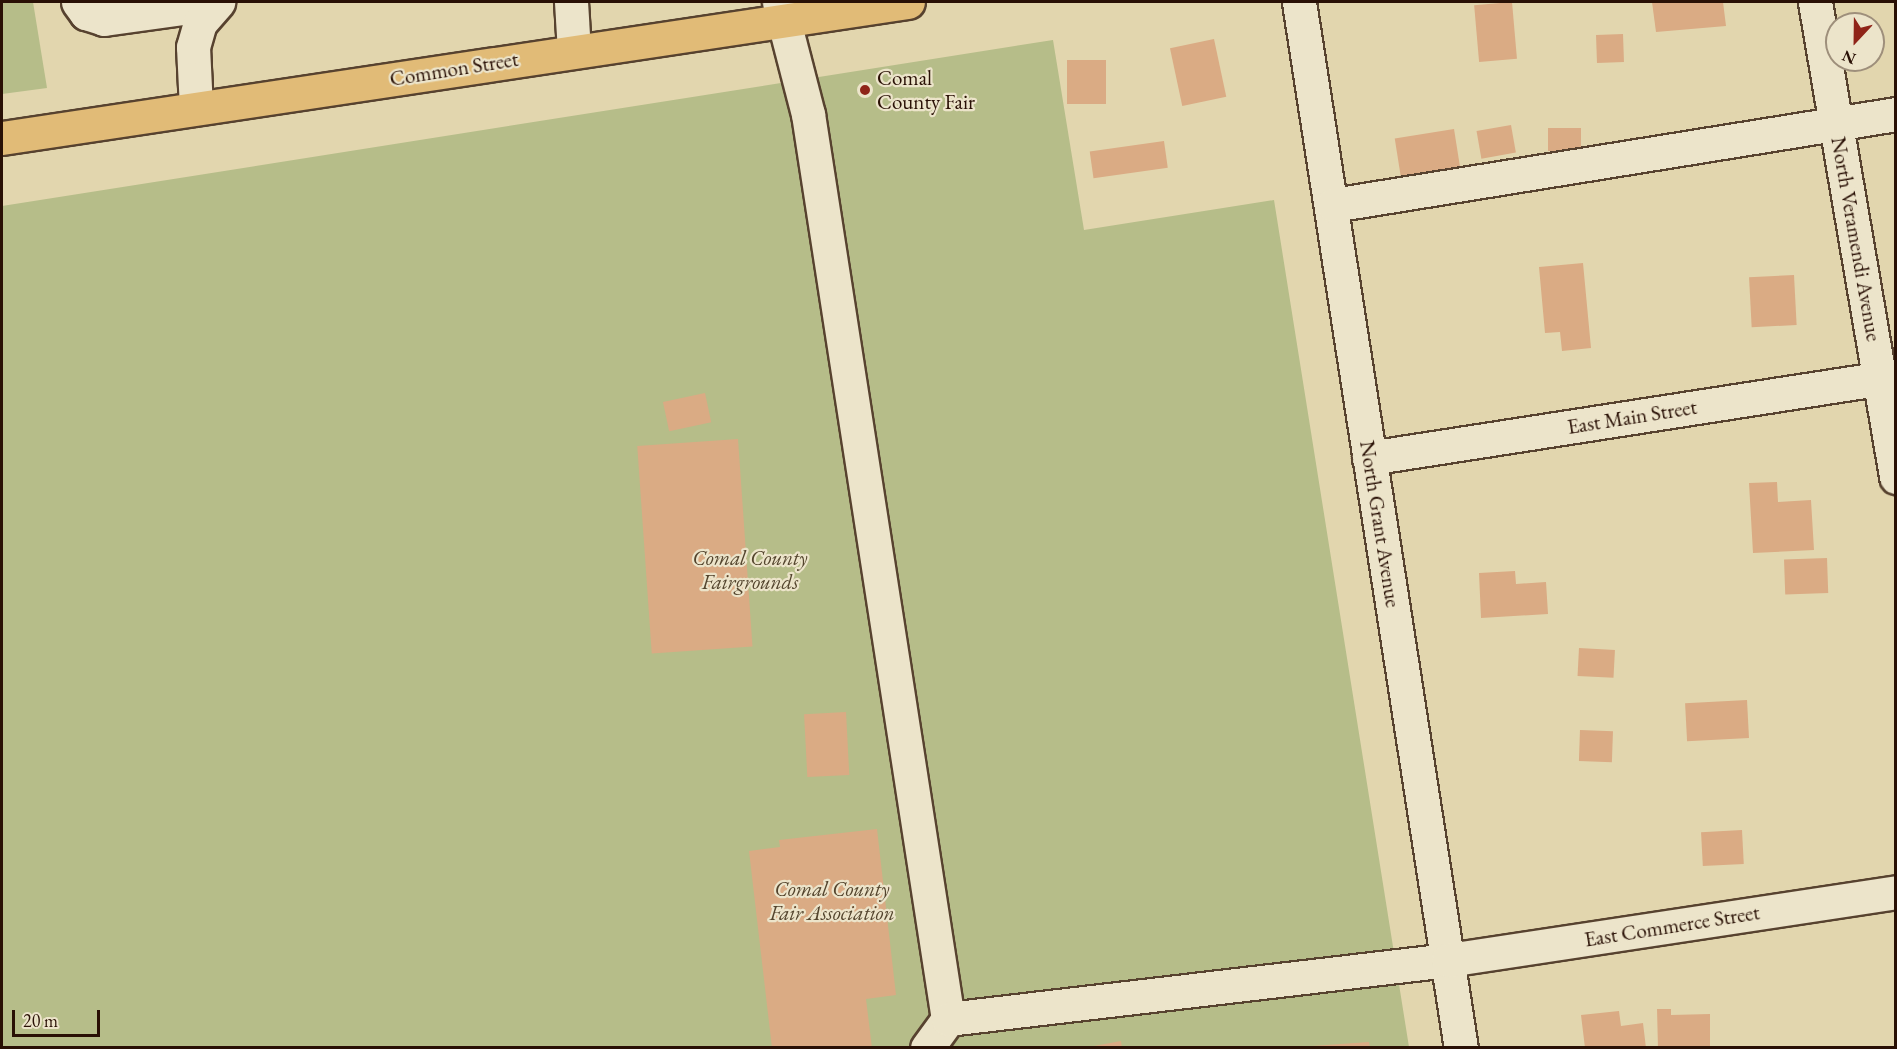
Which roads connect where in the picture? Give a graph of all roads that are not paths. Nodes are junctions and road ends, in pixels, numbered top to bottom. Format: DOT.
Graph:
graph roads {
  1 [pos="78,2"];
  2 [pos="570,2"];
  3 [pos="908,2"];
  4 [pos="1299,2"];
  5 [pos="1815,2"];
  6 [pos="177,3"];
  7 [pos="215,3"];
  8 [pos="781,11"];
  9 [pos="574,51"];
  10 [pos="196,108"];
  11 [pos="1896,114"];
  12 [pos="1836,123"];
  13 [pos="2,138"];
  14 [pos="1333,205"];
  15 [pos="1888,378"];
  16 [pos="1369,458"];
  17 [pos="1896,477"];
  18 [pos="1896,892"];
  19 [pos="1448,960"];
  20 [pos="948,1018"];
  21 [pos="927,1047"];
  22 [pos="1461,1047"];
  1 -- 6 [label="street"];
  2 -- 9 [label="street"];
  3 -- 8 [label="main road, Common Street"];
  4 -- 14 [label="street, North Grant Avenue"];
  5 -- 12 [label="street, North Veramendi Avenue"];
  6 -- 7 [label="street"];
  7 -- 10 [label="street"];
  8 -- 9 [label="main road, Common Street"];
  8 -- 20 [label="street"];
  9 -- 10 [label="main road, Common Street"];
  10 -- 13 [label="main road, Common Street"];
  11 -- 12 [label="street"];
  12 -- 14 [label="street"];
  12 -- 15 [label="street, North Veramendi Avenue"];
  14 -- 16 [label="street, North Grant Avenue"];
  15 -- 16 [label="street, East Main Street"];
  15 -- 17 [label="street, North Veramendi Avenue"];
  16 -- 19 [label="street, North Grant Avenue"];
  18 -- 19 [label="street, East Commerce Street"];
  19 -- 20 [label="street, East Commerce Street"];
  19 -- 22 [label="street, North Grant Avenue"];
  20 -- 21 [label="street"];
}
